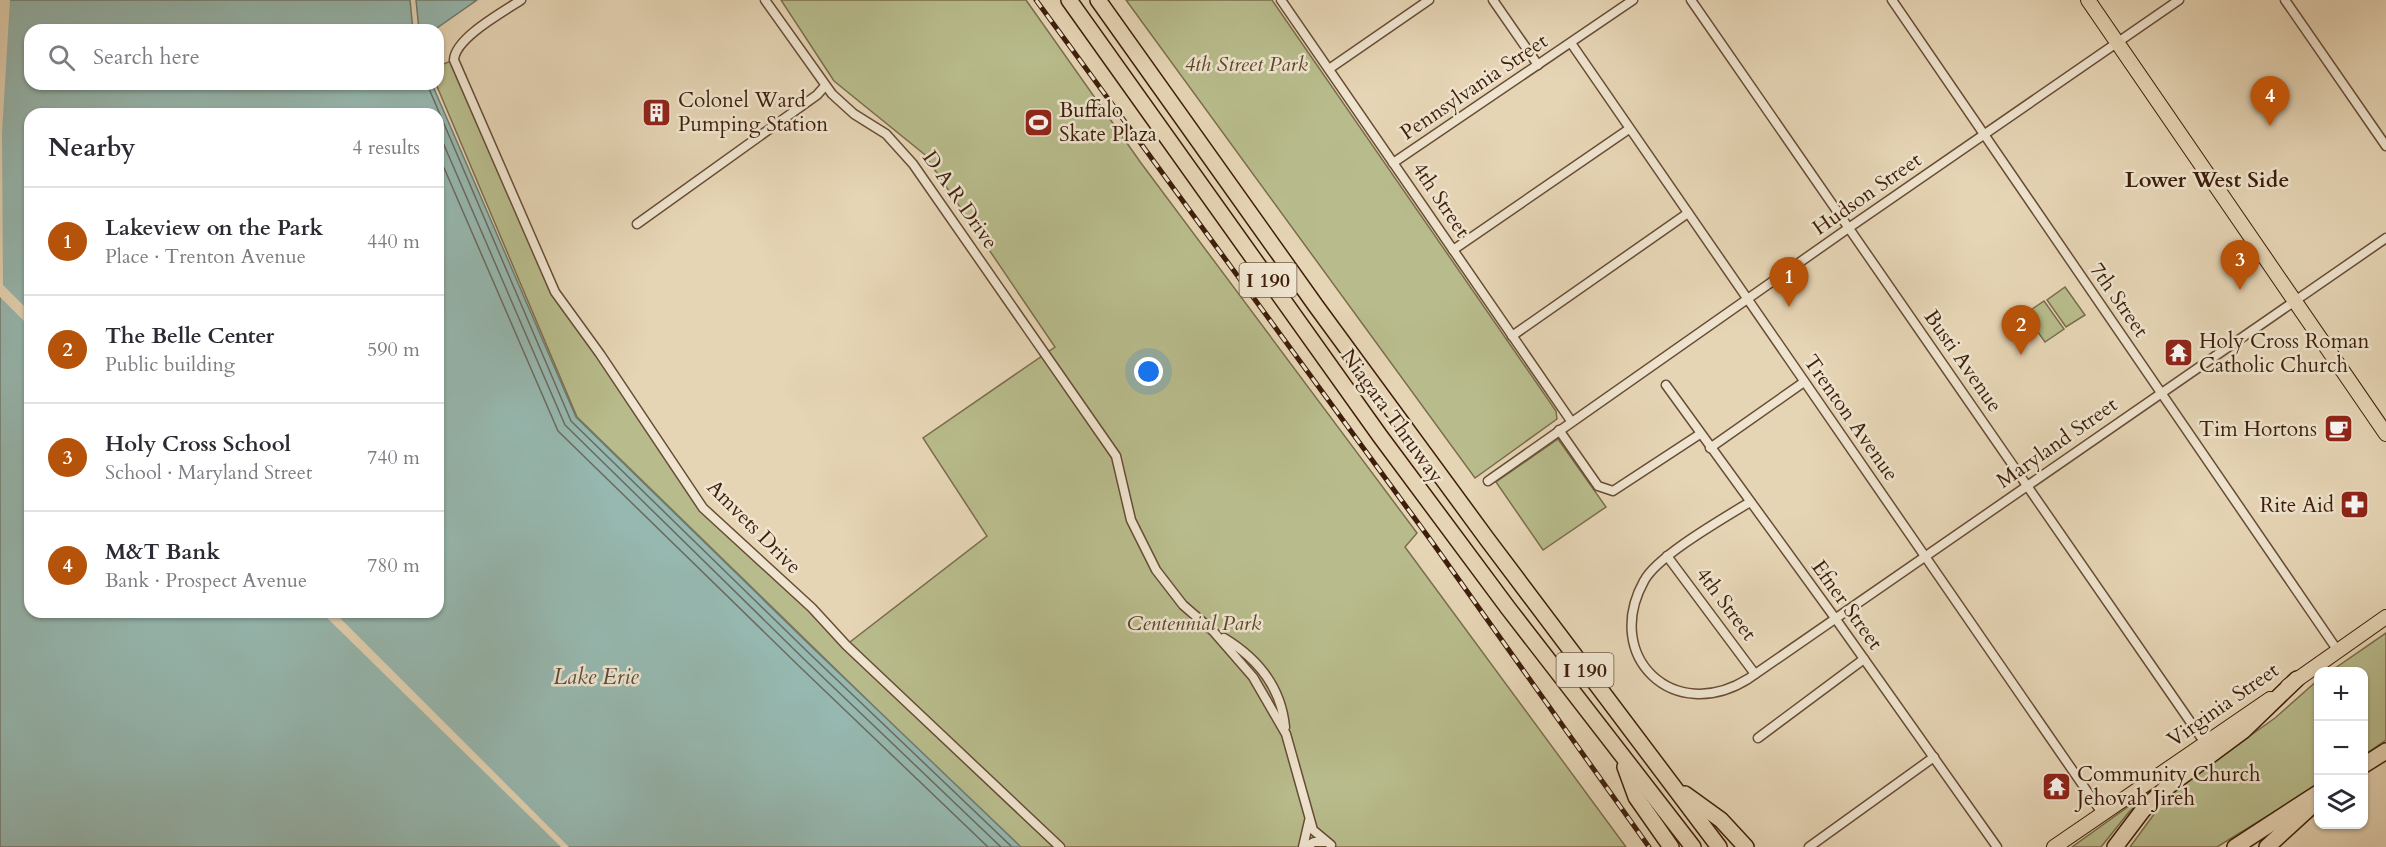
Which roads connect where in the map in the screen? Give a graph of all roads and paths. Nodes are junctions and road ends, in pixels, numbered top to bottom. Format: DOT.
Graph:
graph roads {
  1 [pos="520,0"];
  2 [pos="765,0"];
  3 [pos="1069,0"];
  4 [pos="1098,0"];
  5 [pos="1281,0"];
  6 [pos="1429,0"];
  7 [pos="1493,0"];
  8 [pos="1633,0"];
  9 [pos="1691,0"];
  10 [pos="1892,0"];
  11 [pos="2088,0"];
  12 [pos="2179,0"];
  13 [pos="2285,0"];
  14 [pos="2118,42"];
  15 [pos="1571,43"];
  16 [pos="1538,65"];
  17 [pos="1329,69"];
  18 [pos="825,86"];
  19 [pos="1629,129"];
  20 [pos="1983,136"];
  21 [pos="2386,146"];
  22 [pos="1393,163"];
  23 [pos="1688,213"];
  24 [pos="637,224"];
  25 [pos="1850,227"];
  26 [pos="2386,238"];
  27 [pos="1453,250"];
  28 [pos="1748,299"];
  29 [pos="2294,301"];
  30 [pos="1512,336"];
  31 [pos="1804,382"];
  32 [pos="1666,385"];
  33 [pos="2161,393"];
  34 [pos="1571,421"];
  35 [pos="1559,430"];
  36 [pos="1700,434"];
  37 [pos="2386,434"];
  38 [pos="1710,448"];
  39 [pos="1488,481"];
  40 [pos="2026,486"];
  41 [pos="1750,502"];
  42 [pos="1667,556"];
  43 [pos="1924,557"];
  44 [pos="2386,617"];
  45 [pos="1835,618"];
  46 [pos="2338,651"];
  47 [pos="1864,659"];
  48 [pos="1751,676"];
  49 [pos="2297,679"];
  50 [pos="1758,738"];
  51 [pos="2205,743"];
  52 [pos="2386,751"];
  53 [pos="1621,754"];
  54 [pos="1934,757"];
  55 [pos="2368,762"];
  56 [pos="1672,784"];
  57 [pos="2314,796"];
  58 [pos="2314,805"];
  59 [pos="2102,813"];
  60 [pos="1309,821"];
  61 [pos="1332,846"];
  62 [pos="1060,847"];
  63 [pos="1304,847"];
  64 [pos="1671,847"];
  65 [pos="1693,847"];
  66 [pos="1719,847"];
  67 [pos="1746,847"];
  68 [pos="1809,847"];
  69 [pos="1997,847"];
  70 [pos="2054,847"];
  71 [pos="2115,847"];
  72 [pos="2235,847"];
  73 [pos="2267,847"];
  1 -- 62 [label="street, Amvets Drive"];
  2 -- 18 [label="street, D A R Drive"];
  3 -- 53 [label="highway, Niagara Thruway / I 190"];
  4 -- 56 [label="highway, Niagara Thruway / I 190"];
  5 -- 17 [label="street, 4th Street"];
  6 -- 17 [label="street"];
  7 -- 16 [label="street"];
  8 -- 15 [label="street, Pennsylvania Street"];
  9 -- 25 [label="street, Busti Avenue"];
  10 -- 20 [label="street, 7th Street"];
  11 -- 14 [label="main road"];
  12 -- 14 [label="street, Hudson Street"];
  13 -- 21 [label="street"];
  14 -- 20 [label="street, Hudson Street"];
  14 -- 29 [label="main road"];
  15 -- 16 [label="street, Pennsylvania Street"];
  15 -- 19 [label="street, Trenton Avenue"];
  16 -- 22 [label="street, Pennsylvania Street"];
  17 -- 22 [label="street, 4th Street"];
  18 -- 24 [label="street"];
  18 -- 60 [label="street, D A R Drive"];
  19 -- 23 [label="street, Trenton Avenue"];
  19 -- 27 [label="street"];
  20 -- 25 [label="street, Hudson Street"];
  20 -- 33 [label="street, 7th Street"];
  22 -- 27 [label="street, 4th Street"];
  23 -- 28 [label="street, Trenton Avenue"];
  23 -- 30 [label="street"];
  25 -- 28 [label="street, Hudson Street"];
  25 -- 40 [label="street, Busti Avenue"];
  26 -- 29 [label="street, Maryland Street"];
  27 -- 30 [label="street, 4th Street"];
  28 -- 31 [label="street, Trenton Avenue"];
  28 -- 34 [label="street, Hudson Street"];
  29 -- 33 [label="street, Maryland Street"];
  29 -- 37 [label="main road"];
  30 -- 34 [label="street, 4th Street"];
  31 -- 38 [label="street"];
  31 -- 43 [label="street, Trenton Avenue"];
  32 -- 36 [label="street, Efner Street"];
  33 -- 40 [label="street, Maryland Street"];
  33 -- 46 [label="street, 7th Street"];
  34 -- 35 [label="street, Hudson Street"];
  35 -- 36 [label="street"];
  35 -- 39 [label="street, Hudson Street"];
  36 -- 38 [label="street, Efner Street"];
  38 -- 41 [label="street, Efner Street"];
  40 -- 43 [label="street, Maryland Street"];
  40 -- 51 [label="street, Busti Avenue"];
  41 -- 42 [label="street, Maryland Street"];
  41 -- 45 [label="street, Efner Street"];
  42 -- 48 [label="street, 4th Street"];
  42 -- 48 [label="street, Maryland Street"];
  43 -- 45 [label="street, Maryland Street"];
  43 -- 59 [label="street, Trenton Avenue"];
  44 -- 46 [label="main road, Virginia Street"];
  45 -- 47 [label="street, Efner Street"];
  45 -- 48 [label="street, Maryland Street"];
  46 -- 49 [label="main road, Virginia Street"];
  47 -- 50 [label="street"];
  47 -- 54 [label="street, Efner Street"];
  49 -- 51 [label="main road, Virginia Street"];
  49 -- 71 [label="highway"];
  51 -- 59 [label="main road, Virginia Street"];
  52 -- 55 [label="highway"];
  53 -- 64 [label="highway"];
  53 -- 65 [label="highway, Niagara Thruway / I 190"];
  54 -- 68 [label="street"];
  54 -- 69 [label="street, Efner Street"];
  56 -- 66 [label="highway, Niagara Thruway / I 190"];
  56 -- 67 [label="highway"];
  57 -- 72 [label="highway"];
  58 -- 73 [label="highway"];
  59 -- 70 [label="main road, Virginia Street"];
  60 -- 61 [label="street"];
  60 -- 63 [label="street"];
  61 -- 63 [label="street"];
}
